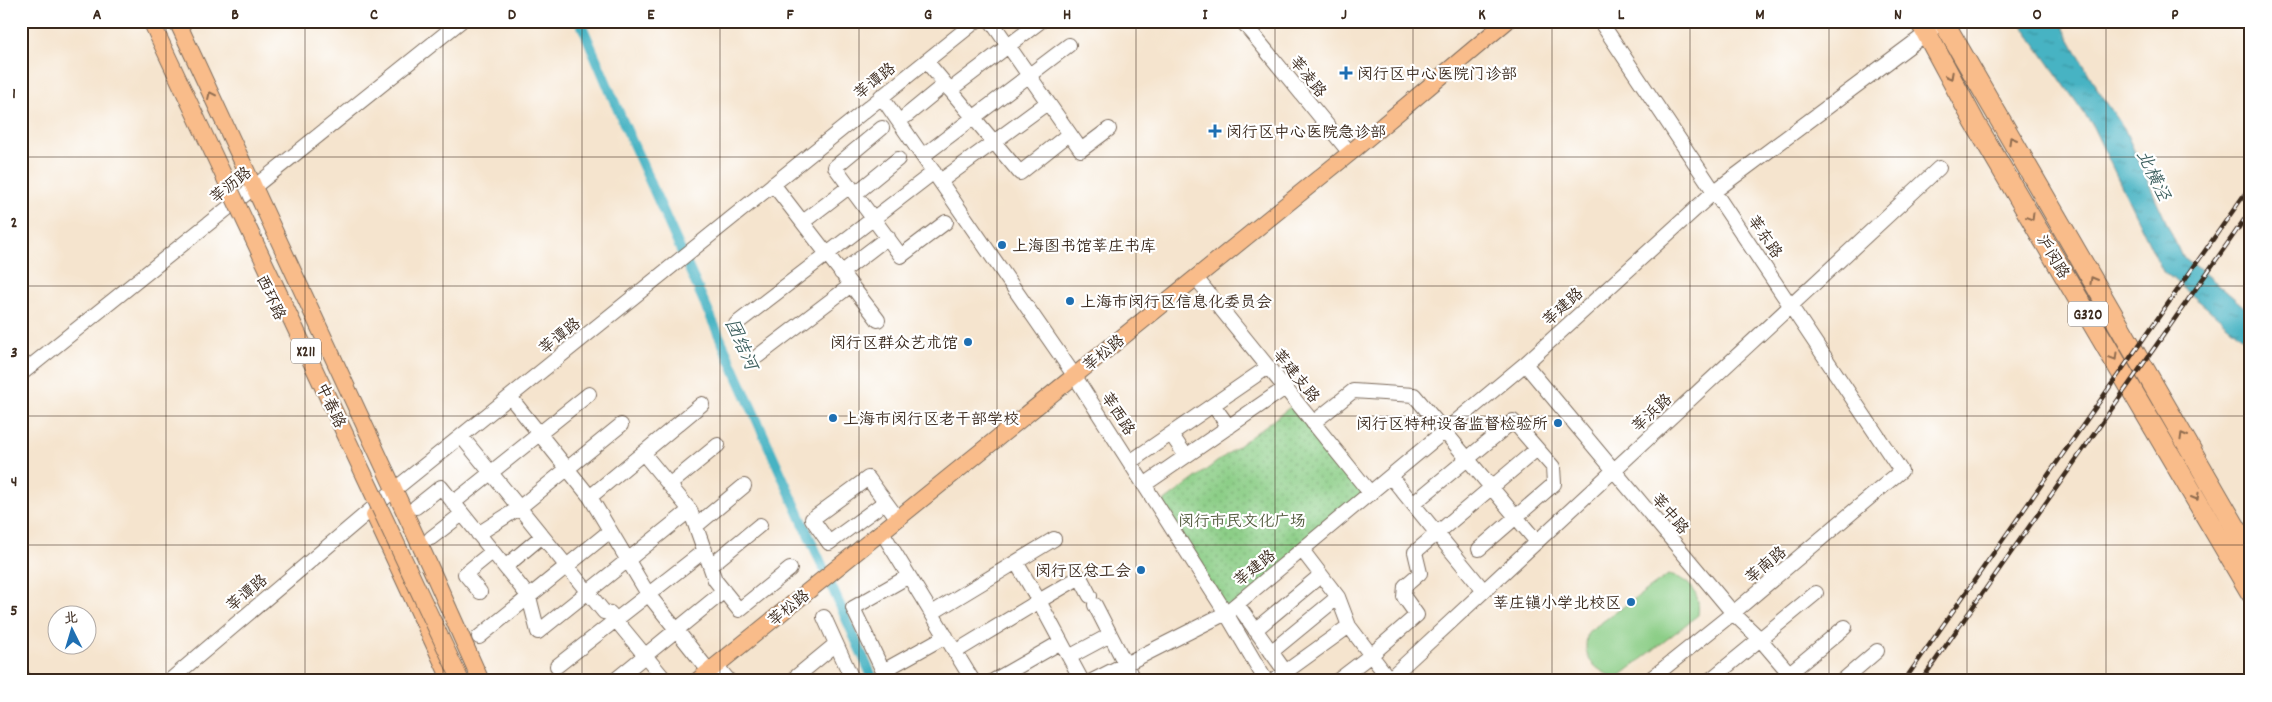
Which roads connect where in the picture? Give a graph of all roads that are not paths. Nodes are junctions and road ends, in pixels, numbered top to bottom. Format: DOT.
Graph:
graph roads {
  1 [pos="144,21"];
  2 [pos="151,21"];
  3 [pos="164,21"];
  4 [pos="177,21"];
  5 [pos="461,21"];
  6 [pos="976,21"];
  7 [pos="991,21"];
  8 [pos="1041,21"];
  9 [pos="1242,21"];
  10 [pos="1507,21"];
  11 [pos="1600,21"];
  12 [pos="1928,24"];
  13 [pos="1070,45"];
  14 [pos="1008,46"];
  15 [pos="926,61"];
  16 [pos="1029,76"];
  17 [pos="948,87"];
  18 [pos="881,96"];
  19 [pos="1047,103"];
  20 [pos="906,116"];
  21 [pos="973,118"];
  22 [pos="882,128"];
  23 [pos="1109,129"];
  24 [pos="1069,134"];
  25 [pos="994,142"];
  26 [pos="1350,154"];
  27 [pos="923,156"];
  28 [pos="898,159"];
  29 [pos="1939,168"];
  30 [pos="940,174"];
  31 [pos="773,184"];
  32 [pos="253,187"];
  33 [pos="853,190"];
  34 [pos="1715,191"];
  35 [pos="230,206"];
  36 [pos="873,218"];
  37 [pos="803,222"];
  38 [pos="946,222"];
  39 [pos="888,237"];
  40 [pos="827,254"];
  41 [pos="842,272"];
  42 [pos="1196,278"];
  43 [pos="851,285"];
  44 [pos="1791,305"];
  45 [pos="878,320"];
  46 [pos="736,324"];
  47 [pos="758,356"];
  48 [pos="1525,364"];
  49 [pos="1268,367"];
  50 [pos="21,374"];
  51 [pos="1074,375"];
  52 [pos="1285,388"];
  53 [pos="589,394"];
  54 [pos="510,397"];
  55 [pos="702,404"];
  56 [pos="1213,405"];
  57 [pos="1314,423"];
  58 [pos="621,425"];
  59 [pos="1228,427"];
  60 [pos="1444,432"];
  61 [pos="540,434"];
  62 [pos="1171,434"];
  63 [pos="461,436"];
  64 [pos="718,445"];
  65 [pos="1537,449"];
  66 [pos="644,453"];
  67 [pos="1186,456"];
  68 [pos="1467,460"];
  69 [pos="1130,462"];
  70 [pos="568,469"];
  71 [pos="1614,470"];
  72 [pos="1901,471"];
  73 [pos="491,473"];
  74 [pos="1391,477"];
  75 [pos="669,485"];
  76 [pos="1144,485"];
  77 [pos="744,486"];
  78 [pos="1491,488"];
  79 [pos="394,490"];
  80 [pos="1371,494"];
  81 [pos="590,497"];
  82 [pos="885,502"];
  83 [pos="1413,504"];
  84 [pos="416,507"];
  85 [pos="458,508"];
  86 [pos="520,508"];
  87 [pos="372,509"];
  88 [pos="690,510"];
  89 [pos="1516,518"];
  90 [pos="898,519"];
  91 [pos="760,525"];
  92 [pos="696,526"];
  93 [pos="610,531"];
  94 [pos="882,532"];
  95 [pos="478,534"];
  96 [pos="1437,534"];
  97 [pos="542,536"];
  98 [pos="431,538"];
  99 [pos="1054,539"];
  100 [pos="1537,542"];
  101 [pos="1479,548"];
  102 [pos="705,550"];
  103 [pos="1302,550"];
  104 [pos="492,552"];
  105 [pos="2251,554"];
  106 [pos="628,560"];
  107 [pos="1016,562"];
  108 [pos="567,566"];
  109 [pos="710,566"];
  110 [pos="505,567"];
  111 [pos="790,569"];
  112 [pos="1322,575"];
  113 [pos="909,576"];
  114 [pos="1484,591"];
  115 [pos="480,592"];
  116 [pos="588,592"];
  117 [pos="724,592"];
  118 [pos="1816,593"];
  119 [pos="2251,593"];
  120 [pos="648,594"];
  121 [pos="529,597"];
  122 [pos="1338,597"];
  123 [pos="1039,601"];
  124 [pos="1231,608"];
  125 [pos="932,613"];
  126 [pos="1733,613"];
  127 [pos="824,617"];
  128 [pos="616,620"];
  129 [pos="1349,626"];
  130 [pos="1844,627"];
  131 [pos="677,630"];
  132 [pos="1255,630"];
  133 [pos="1110,635"];
  134 [pos="946,636"];
  135 [pos="480,637"];
  136 [pos="1760,639"];
  137 [pos="1061,642"];
  138 [pos="836,644"];
  139 [pos="1876,650"];
  140 [pos="955,652"];
  141 [pos="1271,652"];
  142 [pos="1371,655"];
  143 [pos="645,656"];
  144 [pos="1069,657"];
  145 [pos="1125,664"];
  146 [pos="558,666"];
  147 [pos="707,672"];
  148 [pos="21,674"];
  149 [pos="1289,676"];
  150 [pos="798,678"];
  151 [pos="1788,678"];
  152 [pos="1388,680"];
  153 [pos="25,681"];
  154 [pos="169,681"];
  155 [pos="451,681"];
  156 [pos="461,681"];
  157 [pos="472,681"];
  158 [pos="481,681"];
  159 [pos="614,681"];
  160 [pos="666,681"];
  161 [pos="729,681"];
  162 [pos="853,681"];
  163 [pos="973,681"];
  164 [pos="993,681"];
  165 [pos="1082,681"];
  166 [pos="1092,681"];
  167 [pos="1134,681"];
  168 [pos="1266,681"];
  169 [pos="1273,681"];
  170 [pos="1337,681"];
  171 [pos="1648,681"];
  172 [pos="1709,681"];
  173 [pos="1842,681"];
  1 -- 35 [label="main road, 西环路"];
  2 -- 156 [label="main road, 中春路 / X211, bridge"];
  3 -- 157 [label="main road, 中春路 / X211"];
  32 -- 4 [label="main road, 西环路, one-way"];
  5 -- 32 [label="street, 莘沥路"];
  6 -- 15 [label="street, 莘谭路"];
  7 -- 14 [label="street"];
  8 -- 14 [label="street"];
  9 -- 26 [label="street, 莘凌路"];
  10 -- 26 [label="main road, 莘松路"];
  11 -- 34 [label="street, 莘东路"];
  12 -- 34 [label="street, 莘建路"];
  105 -- 12 [label="highway, 沪闵路 / G320, one-way"];
  12 -- 119 [label="highway, 沪闵路 / G320, one-way"];
  13 -- 16 [label="street"];
  14 -- 16 [label="street"];
  14 -- 17 [label="street"];
  15 -- 17 [label="street"];
  15 -- 18 [label="street, 莘谭路"];
  16 -- 19 [label="street"];
  16 -- 21 [label="street"];
  17 -- 20 [label="street"];
  17 -- 21 [label="street"];
  18 -- 27 [label="street, 莘西路"];
  18 -- 31 [label="street, 莘谭路"];
  19 -- 24 [label="street"];
  19 -- 25 [label="street"];
  21 -- 25 [label="street"];
  21 -- 27 [label="street"];
  22 -- 33 [label="street"];
  23 -- 24 [label="street"];
  24 -- 25 [label="street"];
  25 -- 30 [label="street"];
  26 -- 42 [label="main road, 莘松路"];
  27 -- 30 [label="street, 莘西路"];
  28 -- 33 [label="street"];
  29 -- 44 [label="street, 莘浜路"];
  30 -- 36 [label="street"];
  30 -- 51 [label="street, 莘西路"];
  31 -- 37 [label="street"];
  31 -- 54 [label="street, 莘谭路"];
  32 -- 35 [label="street, 莘沥路"];
  32 -- 79 [label="main road, 西环路"];
  33 -- 36 [label="street"];
  33 -- 37 [label="street"];
  34 -- 44 [label="street, 莘东路"];
  34 -- 48 [label="street, 莘建路"];
  35 -- 50 [label="street, 莘沥路"];
  35 -- 87 [label="main road, 西环路"];
  36 -- 39 [label="street"];
  36 -- 40 [label="street"];
  37 -- 40 [label="street"];
  38 -- 39 [label="street"];
  39 -- 41 [label="street"];
  40 -- 41 [label="street"];
  40 -- 46 [label="street"];
  41 -- 43 [label="street"];
  42 -- 49 [label="street, 莘建支路"];
  42 -- 51 [label="main road, 莘松路"];
  43 -- 45 [label="street"];
  43 -- 47 [label="street"];
  44 -- 71 [label="street, 莘浜路"];
  44 -- 72 [label="street, 莘东路"];
  48 -- 60 [label="street, 莘建路"];
  48 -- 71 [label="street, 莘中路"];
  49 -- 52 [label="street, 莘建支路"];
  49 -- 56 [label="street"];
  51 -- 69 [label="street, 莘西路"];
  51 -- 90 [label="main road, 莘松路"];
  52 -- 57 [label="street, 莘建支路"];
  52 -- 59 [label="street"];
  53 -- 61 [label="street"];
  54 -- 61 [label="street"];
  54 -- 63 [label="street, 莘谭路"];
  55 -- 66 [label="street"];
  56 -- 59 [label="street"];
  56 -- 62 [label="street"];
  57 -- 60 [label="street"];
  57 -- 80 [label="street, 莘建支路"];
  58 -- 70 [label="street"];
  59 -- 67 [label="street"];
  60 -- 68 [label="street"];
  60 -- 74 [label="street, 莘建路"];
  61 -- 70 [label="street"];
  61 -- 73 [label="street"];
  62 -- 67 [label="street"];
  62 -- 69 [label="street"];
  63 -- 73 [label="street"];
  63 -- 79 [label="street, 莘谭路"];
  64 -- 75 [label="street"];
  65 -- 68 [label="street"];
  65 -- 78 [label="street"];
  65 -- 89 [label="street"];
  66 -- 75 [label="street"];
  66 -- 81 [label="street"];
  67 -- 76 [label="street"];
  68 -- 78 [label="street"];
  68 -- 83 [label="street"];
  69 -- 76 [label="street, 莘西路"];
  70 -- 81 [label="street"];
  70 -- 86 [label="street"];
  71 -- 100 [label="street, 莘浜路"];
  71 -- 126 [label="street, 莘中路"];
  72 -- 126 [label="street, 莘南路"];
  73 -- 85 [label="street"];
  73 -- 86 [label="street"];
  74 -- 80 [label="street, 莘建路"];
  74 -- 83 [label="street"];
  75 -- 88 [label="street"];
  76 -- 124 [label="street, 莘西路"];
  77 -- 92 [label="street"];
  78 -- 89 [label="street"];
  78 -- 96 [label="street"];
  79 -- 87 [label="street, 莘谭路"];
  79 -- 158 [label="main road, 西环路"];
  80 -- 103 [label="street, 莘建路"];
  81 -- 93 [label="street"];
  82 -- 82 [label="street"];
  82 -- 90 [label="street"];
  83 -- 96 [label="street"];
  84 -- 85 [label="street"];
  85 -- 95 [label="street"];
  85 -- 98 [label="street"];
  86 -- 95 [label="street"];
  86 -- 97 [label="street"];
  87 -- 154 [label="street, 莘谭路"];
  87 -- 155 [label="main road, 西环路"];
  88 -- 92 [label="street"];
  88 -- 106 [label="street"];
  89 -- 100 [label="street"];
  89 -- 101 [label="street"];
  90 -- 94 [label="main road, 莘松路"];
  91 -- 109 [label="street"];
  92 -- 102 [label="street"];
  93 -- 106 [label="street"];
  93 -- 108 [label="street"];
  94 -- 113 [label="street"];
  94 -- 147 [label="main road, 莘松路"];
  95 -- 104 [label="street"];
  96 -- 114 [label="street"];
  96 -- 142 [label="street"];
  97 -- 108 [label="street"];
  97 -- 110 [label="street"];
  99 -- 107 [label="street"];
  100 -- 114 [label="street, 莘浜路"];
  102 -- 109 [label="street"];
  102 -- 120 [label="street"];
  103 -- 112 [label="street"];
  103 -- 124 [label="street, 莘建路"];
  104 -- 110 [label="street"];
  104 -- 115 [label="street"];
  106 -- 116 [label="street"];
  106 -- 120 [label="street"];
  107 -- 123 [label="street"];
  107 -- 125 [label="street"];
  108 -- 116 [label="street"];
  108 -- 121 [label="street"];
  109 -- 117 [label="street"];
  110 -- 121 [label="street"];
  111 -- 117 [label="street"];
  112 -- 122 [label="street"];
  112 -- 132 [label="street"];
  113 -- 125 [label="street"];
  113 -- 134 [label="street"];
  114 -- 152 [label="street, 莘浜路"];
  116 -- 121 [label="street"];
  116 -- 128 [label="street"];
  117 -- 131 [label="street"];
  118 -- 136 [label="street"];
  120 -- 128 [label="street"];
  120 -- 131 [label="street"];
  121 -- 135 [label="street"];
  122 -- 129 [label="street"];
  122 -- 141 [label="street"];
  123 -- 133 [label="street"];
  123 -- 137 [label="street"];
  123 -- 140 [label="street"];
  124 -- 132 [label="street"];
  124 -- 145 [label="street, 莘建路"];
  124 -- 168 [label="street, 莘西路"];
  125 -- 134 [label="street"];
  126 -- 136 [label="street, 莘中路"];
  126 -- 171 [label="street, 莘南路"];
  127 -- 138 [label="street"];
  128 -- 143 [label="street"];
  128 -- 146 [label="street"];
  129 -- 142 [label="street"];
  129 -- 149 [label="street"];
  130 -- 151 [label="street"];
  131 -- 143 [label="street"];
  131 -- 147 [label="street"];
  132 -- 141 [label="street"];
  133 -- 144 [label="street"];
  133 -- 145 [label="street"];
  134 -- 140 [label="street"];
  136 -- 151 [label="street, 莘中路"];
  136 -- 172 [label="street"];
  137 -- 144 [label="street"];
  137 -- 164 [label="street"];
  138 -- 150 [label="street"];
  138 -- 162 [label="street"];
  139 -- 173 [label="street"];
  140 -- 163 [label="street"];
  141 -- 149 [label="street"];
  142 -- 152 [label="street"];
  142 -- 170 [label="street"];
  143 -- 159 [label="street"];
  143 -- 160 [label="street"];
  144 -- 165 [label="street"];
  145 -- 166 [label="street, 莘建路"];
  145 -- 167 [label="street"];
  147 -- 161 [label="street"];
  148 -- 153 [label="street"];
  149 -- 169 [label="street"];
}
